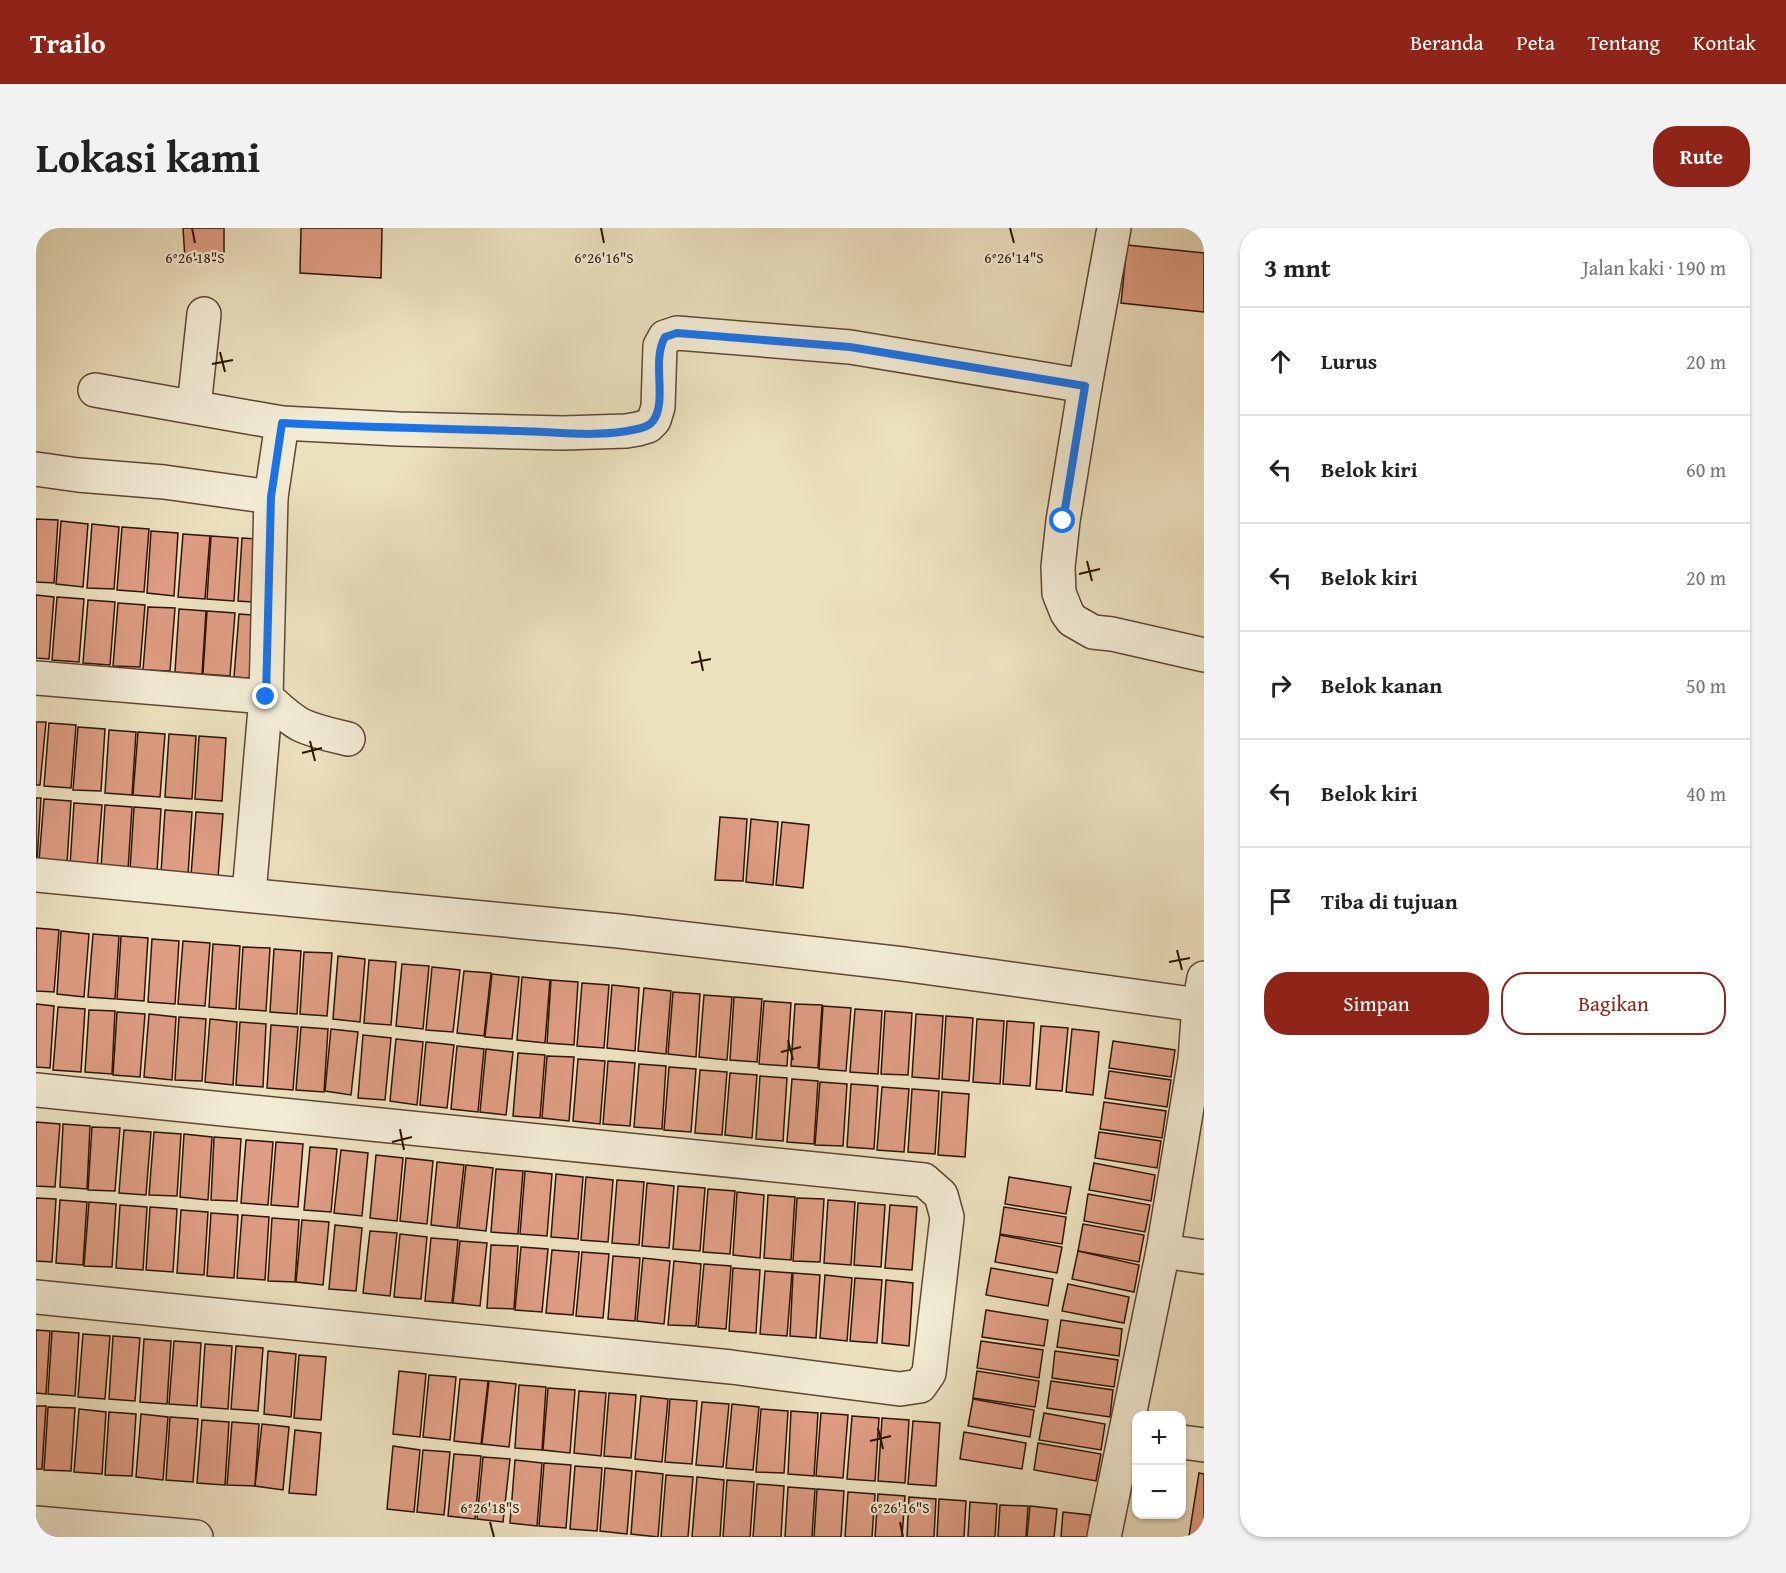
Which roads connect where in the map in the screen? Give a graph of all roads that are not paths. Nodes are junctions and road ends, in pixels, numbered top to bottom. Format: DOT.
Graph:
graph roads {
  1 [pos="1114,228"];
  2 [pos="204,314"];
  3 [pos="1085,386"];
  4 [pos="95,390"];
  5 [pos="194,406"];
  6 [pos="282,423"];
  7 [pos="36,469"];
  8 [pos="271,497"];
  9 [pos="1204,655"];
  10 [pos="36,678"];
  11 [pos="266,697"];
  12 [pos="348,739"];
  13 [pos="36,875"];
  14 [pos="249,894"];
  15 [pos="1201,991"];
  16 [pos="1199,1059"];
  17 [pos="36,1090"];
  18 [pos="1163,1251"];
  19 [pos="1204,1257"];
  20 [pos="36,1297"];
  21 [pos="1131,1435"];
  22 [pos="1186,1443"];
  23 [pos="1204,1445"];
  24 [pos="36,1523"];
  25 [pos="196,1537"];
  26 [pos="1104,1537"];
  1 -- 3 [label="street"];
  2 -- 5 [label="street"];
  3 -- 6 [label="street"];
  3 -- 9 [label="street"];
  4 -- 5 [label="street"];
  5 -- 6 [label="street"];
  6 -- 8 [label="street"];
  7 -- 8 [label="street"];
  8 -- 11 [label="street"];
  10 -- 11 [label="street"];
  11 -- 12 [label="street"];
  11 -- 14 [label="street"];
  13 -- 14 [label="street"];
  14 -- 15 [label="street"];
  15 -- 16 [label="street"];
  16 -- 18 [label="street"];
  17 -- 20 [label="street"];
  18 -- 19 [label="street"];
  18 -- 21 [label="street"];
  21 -- 26 [label="street"];
  22 -- 23 [label="street"];
  24 -- 25 [label="street"];
}
